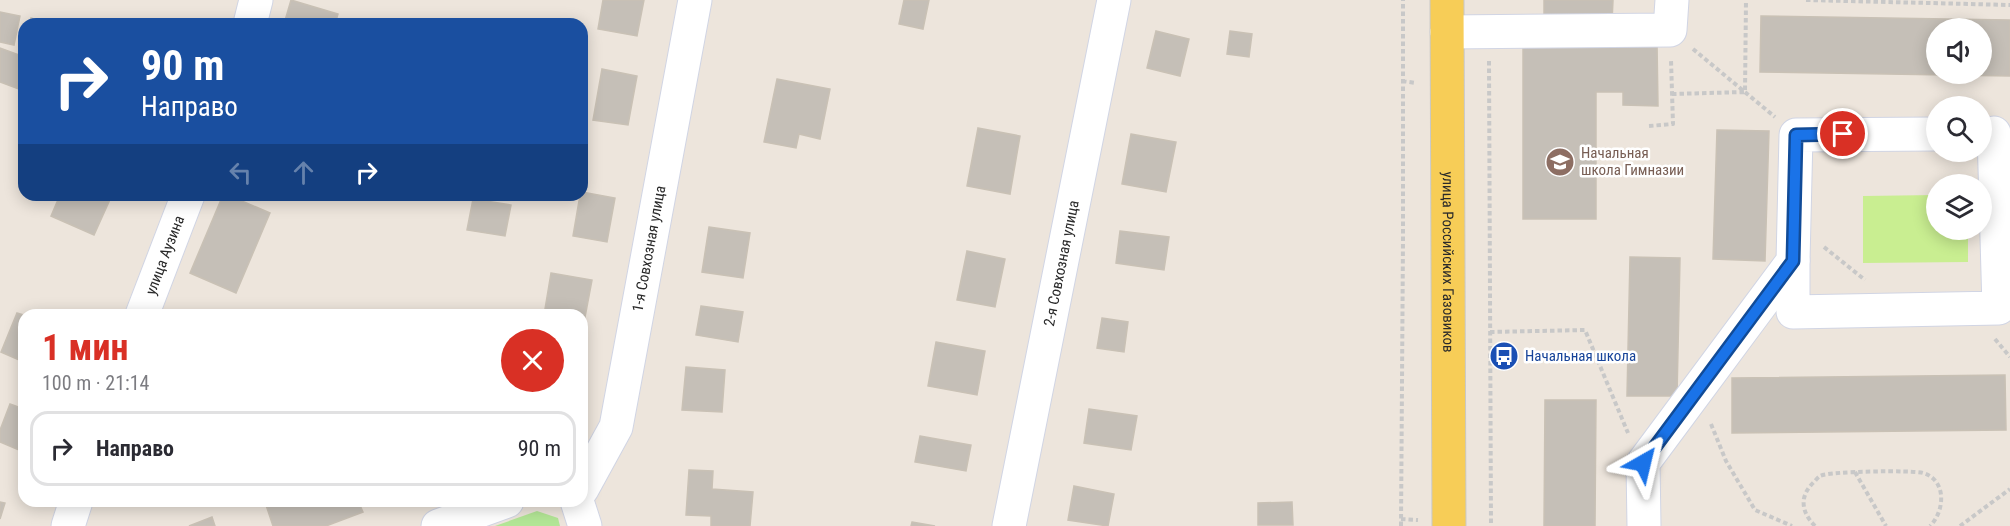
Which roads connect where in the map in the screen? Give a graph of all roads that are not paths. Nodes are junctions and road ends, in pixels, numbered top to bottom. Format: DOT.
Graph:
graph roads {
  1 [pos="256,0"];
  2 [pos="695,0"];
  3 [pos="1114,0"];
  4 [pos="1447,0"];
  5 [pos="1671,15"];
  6 [pos="252,18"];
  7 [pos="1447,32"];
  8 [pos="1995,133"];
  9 [pos="1926,134"];
  10 [pos="186,201"];
  11 [pos="1793,261"];
  12 [pos="144,309"];
  13 [pos="588,478"];
  14 [pos="74,507"];
  15 [pos="490,507"];
  16 [pos="579,507"];
  17 [pos="68,526"];
  18 [pos="438,526"];
  19 [pos="585,526"];
  20 [pos="1009,526"];
  21 [pos="1449,526"];
  22 [pos="1644,526"];
  1 -- 6 [label="street"];
  2 -- 13 [label="street, 1-я Совхозная улица"];
  3 -- 20 [label="street, 2-я Совхозная улица"];
  4 -- 7 [label="main road, улица Российских Газовиков"];
  5 -- 7 [label="street"];
  7 -- 21 [label="main road, улица Российских Газовиков"];
  8 -- 11 [label="street"];
  9 -- 11 [label="street"];
  10 -- 12 [label="street, улица Аузина"];
  11 -- 22 [label="street"];
  14 -- 17 [label="street"];
  15 -- 18 [label="street"];
  16 -- 19 [label="street"];
}
